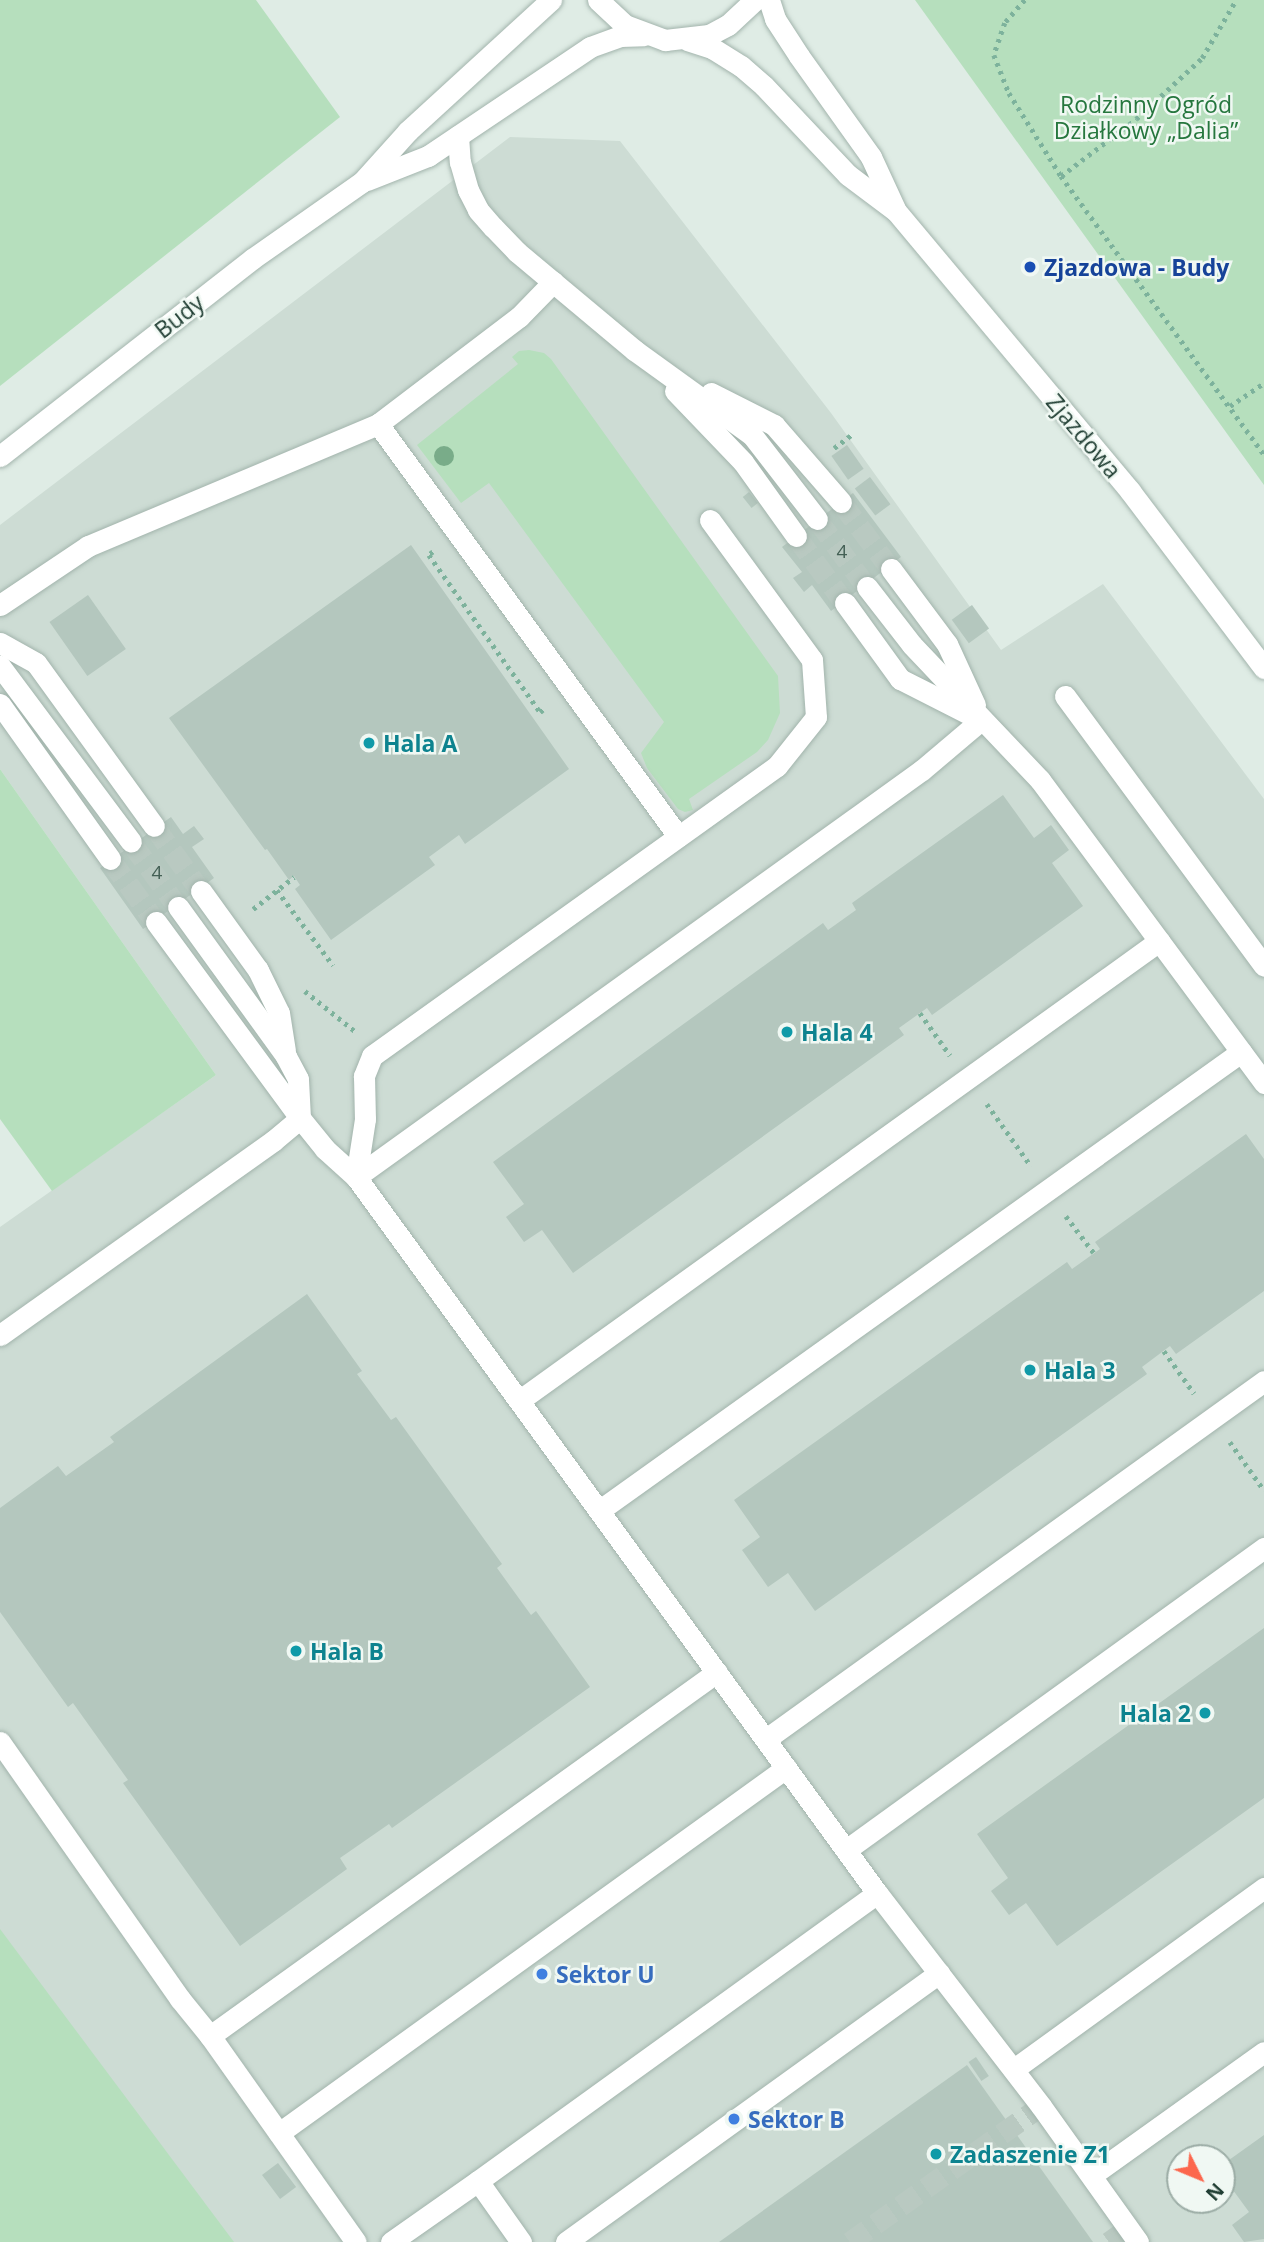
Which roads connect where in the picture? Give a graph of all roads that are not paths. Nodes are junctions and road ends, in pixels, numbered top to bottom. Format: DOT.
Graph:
graph roads {
  1 [pos="551,0"];
  2 [pos="598,0"];
  3 [pos="755,0"];
  4 [pos="769,0"];
  5 [pos="644,35"];
  6 [pos="687,40"];
  7 [pos="458,136"];
  8 [pos="362,182"];
  9 [pos="896,211"];
  10 [pos="553,282"];
  11 [pos="634,350"];
  12 [pos="378,424"];
  13 [pos="0,456"];
  14 [pos="841,502"];
  15 [pos="817,519"];
  16 [pos="710,520"];
  17 [pos="796,536"];
  18 [pos="891,569"];
  19 [pos="867,587"];
  20 [pos="845,603"];
  21 [pos="0,605"];
  22 [pos="0,643"];
  23 [pos="0,666"];
  24 [pos="1264,668"];
  25 [pos="1065,696"];
  26 [pos="0,704"];
  27 [pos="981,720"];
  28 [pos="154,826"];
  29 [pos="678,836"];
  30 [pos="131,842"];
  31 [pos="110,859"];
  32 [pos="201,891"];
  33 [pos="178,907"];
  34 [pos="156,922"];
  35 [pos="1159,941"];
  36 [pos="1264,966"];
  37 [pos="1241,1052"];
  38 [pos="286,1056"];
  39 [pos="1264,1083"];
  40 [pos="300,1118"];
  41 [pos="356,1177"];
  42 [pos="0,1335"];
  43 [pos="1264,1381"];
  44 [pos="520,1400"];
  45 [pos="600,1510"];
  46 [pos="1264,1548"];
  47 [pos="717,1672"];
  48 [pos="766,1738"];
  49 [pos="0,1742"];
  50 [pos="786,1768"];
  51 [pos="846,1850"];
  52 [pos="1264,1888"];
  53 [pos="877,1893"];
  54 [pos="939,1973"];
  55 [pos="211,2036"];
  56 [pos="1264,2052"];
  57 [pos="1014,2070"];
  58 [pos="279,2133"];
  59 [pos="1093,2175"];
  60 [pos="478,2181"];
  61 [pos="356,2242"];
  62 [pos="391,2242"];
  63 [pos="521,2242"];
  64 [pos="566,2242"];
  65 [pos="1138,2242"];
  1 -- 8 [label="street, Budy"];
  2 -- 5 [label="street"];
  3 -- 6 [label="street"];
  4 -- 9 [label="street, Zjazdowa"];
  5 -- 6 [label="street"];
  5 -- 7 [label="street, Budy"];
  6 -- 9 [label="street, Zjazdowa"];
  7 -- 8 [label="street, Budy"];
  7 -- 10 [label="street"];
  8 -- 13 [label="street, Budy"];
  9 -- 24 [label="street, Zjazdowa"];
  10 -- 11 [label="street"];
  10 -- 12 [label="street"];
  11 -- 14 [label="street"];
  11 -- 15 [label="street"];
  11 -- 17 [label="street"];
  12 -- 21 [label="street"];
  12 -- 29 [label="street"];
  16 -- 29 [label="street"];
  18 -- 27 [label="street"];
  19 -- 27 [label="street"];
  20 -- 27 [label="street"];
  22 -- 28 [label="street"];
  23 -- 30 [label="street"];
  25 -- 36 [label="street"];
  26 -- 31 [label="street"];
  27 -- 35 [label="street"];
  27 -- 41 [label="street"];
  29 -- 41 [label="street"];
  32 -- 38 [label="street"];
  33 -- 38 [label="street"];
  34 -- 40 [label="street"];
  35 -- 37 [label="street"];
  35 -- 44 [label="street"];
  37 -- 39 [label="street"];
  37 -- 45 [label="street"];
  38 -- 40 [label="street"];
  40 -- 41 [label="street"];
  40 -- 42 [label="street"];
  41 -- 44 [label="street"];
  43 -- 48 [label="street"];
  44 -- 45 [label="street"];
  45 -- 47 [label="street"];
  46 -- 51 [label="street"];
  47 -- 48 [label="street"];
  47 -- 55 [label="street"];
  48 -- 50 [label="street"];
  49 -- 55 [label="street"];
  50 -- 51 [label="street"];
  50 -- 58 [label="street"];
  51 -- 53 [label="street"];
  52 -- 57 [label="street"];
  53 -- 54 [label="street"];
  53 -- 60 [label="street"];
  54 -- 57 [label="street"];
  54 -- 64 [label="street"];
  55 -- 58 [label="street"];
  56 -- 59 [label="street"];
  57 -- 59 [label="street"];
  58 -- 61 [label="street"];
  59 -- 65 [label="street"];
  60 -- 62 [label="street"];
  60 -- 63 [label="street"];
}
